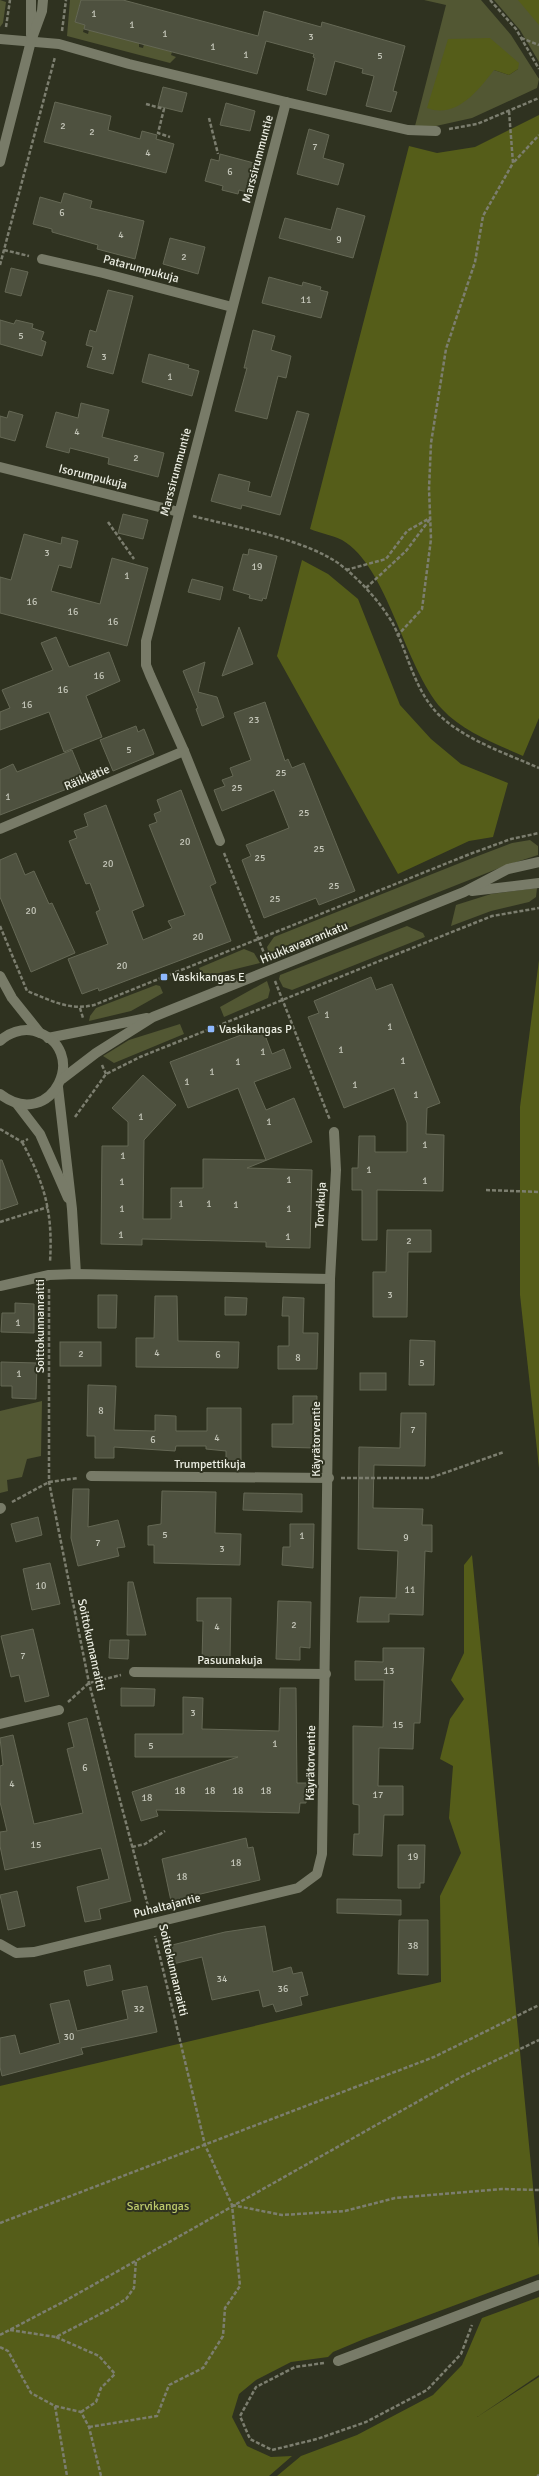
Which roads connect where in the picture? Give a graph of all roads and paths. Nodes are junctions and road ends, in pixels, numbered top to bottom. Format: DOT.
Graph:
graph roads {
  1 [pos="31,0"];
  2 [pos="43,0"];
  3 [pos="66,0"];
  4 [pos="490,0"];
  5 [pos="521,38"];
  6 [pos="0,40"];
  7 [pos="31,40"];
  8 [pos="59,44"];
  9 [pos="539,45"];
  10 [pos="538,64"];
  11 [pos="539,69"];
  12 [pos="539,98"];
  13 [pos="286,102"];
  14 [pos="146,104"];
  15 [pos="509,111"];
  16 [pos="209,118"];
  17 [pos="436,131"];
  18 [pos="539,135"];
  19 [pos="170,137"];
  20 [pos="218,154"];
  21 [pos="0,162"];
  22 [pos="513,163"];
  23 [pos="4,250"];
  24 [pos="42,259"];
  25 [pos="0,266"];
  26 [pos="232,307"];
  27 [pos="0,467"];
  28 [pos="179,512"];
  29 [pos="430,518"];
  30 [pos="108,522"];
  31 [pos="134,559"];
  32 [pos="346,570"];
  33 [pos="366,588"];
  34 [pos="397,636"];
  35 [pos="184,751"];
  36 [pos="539,768"];
  37 [pos="0,829"];
  38 [pos="539,833"];
  39 [pos="220,841"];
  40 [pos="539,862"];
  41 [pos="539,883"];
  42 [pos="464,892"];
  43 [pos="539,908"];
  44 [pos="0,926"];
  45 [pos="259,938"];
  46 [pos="0,976"];
  47 [pos="283,999"];
  48 [pos="153,1017"];
  49 [pos="44,1035"];
  50 [pos="0,1042"];
  51 [pos="106,1074"];
  52 [pos="60,1083"];
  53 [pos="6,1099"];
  54 [pos="334,1132"];
  55 [pos="22,1142"];
  56 [pos="486,1190"];
  57 [pos="539,1192"];
  58 [pos="48,1207"];
  59 [pos="72,1209"];
  60 [pos="0,1222"];
  61 [pos="76,1274"];
  62 [pos="49,1275"];
  63 [pos="330,1279"];
  64 [pos="0,1286"];
  65 [pos="504,1452"];
  66 [pos="91,1476"];
  67 [pos="329,1478"];
  68 [pos="49,1482"];
  69 [pos="1,1508"];
  70 [pos="134,1672"];
  71 [pos="326,1674"];
  72 [pos="89,1683"];
  73 [pos="59,1710"];
  74 [pos="0,1724"];
  75 [pos="165,1831"];
  76 [pos="132,1847"];
  77 [pos="322,1854"];
  78 [pos="152,1923"];
  79 [pos="0,1944"];
  80 [pos="539,2006"];
  81 [pos="539,2040"];
  82 [pos="205,2145"];
  83 [pos="539,2190"];
  84 [pos="232,2205"];
  85 [pos="0,2223"];
  86 [pos="136,2260"];
  87 [pos="539,2286"];
  88 [pos="478,2308"];
  89 [pos="10,2330"];
  90 [pos="0,2335"];
  91 [pos="56,2337"];
  92 [pos="0,2347"];
  93 [pos="338,2361"];
  94 [pos="55,2406"];
  95 [pos="81,2412"];
  96 [pos="89,2427"];
  97 [pos="67,2476"];
  98 [pos="101,2476"];
  1 -- 7 [label="street"];
  2 -- 7 [label="street"];
  3 -- 8 [label="path"];
  4 -- 5 [label="path"];
  5 -- 9 [label="path"];
  5 -- 10 [label="path"];
  6 -- 7 [label="street, Marssirummuntie"];
  7 -- 8 [label="street, Marssirummuntie"];
  7 -- 21 [label="street"];
  8 -- 13 [label="street, Marssirummuntie"];
  8 -- 23 [label="path"];
  10 -- 11 [label="path"];
  12 -- 15 [label="path"];
  13 -- 17 [label="street, Marssirummuntie"];
  13 -- 26 [label="street, Marssirummuntie"];
  14 -- 19 [label="path"];
  15 -- 17 [label="path"];
  15 -- 22 [label="path"];
  16 -- 20 [label="path"];
  18 -- 22 [label="path"];
  22 -- 29 [label="path"];
  23 -- 24 [label="path"];
  23 -- 25 [label="path"];
  24 -- 26 [label="street, Patarumpukuja"];
  26 -- 28 [label="street, Marssirummuntie"];
  27 -- 28 [label="street, Isorumpukuja"];
  28 -- 32 [label="path"];
  28 -- 35 [label="street, Marssirummuntie"];
  29 -- 32 [label="path"];
  29 -- 33 [label="path"];
  29 -- 34 [label="path"];
  30 -- 31 [label="path"];
  32 -- 33 [label="path"];
  33 -- 34 [label="path"];
  34 -- 36 [label="path"];
  35 -- 37 [label="street, Räikkätie"];
  35 -- 39 [label="street, Marssirummuntie"];
  38 -- 45 [label="path"];
  39 -- 45 [label="path"];
  40 -- 42 [label="street, Hiukkavaarankatu"];
  41 -- 42 [label="street, Hiukkavaarankatu"];
  42 -- 48 [label="street, Hiukkavaarankatu"];
  43 -- 47 [label="path"];
  44 -- 45 [label="path"];
  46 -- 49 [label="street"];
  47 -- 51 [label="path"];
  47 -- 54 [label="path"];
  48 -- 49 [label="street, Hiukkavaarankatu"];
  48 -- 52 [label="street, Hiukkavaarankatu"];
  49 -- 50 [label="street, Hiukkavaarankatu"];
  49 -- 52 [label="street"];
  52 -- 53 [label="street, Hiukkavaarankatu"];
  52 -- 59 [label="street"];
  53 -- 59 [label="street"];
  54 -- 63 [label="street, Torvikuja"];
  55 -- 58 [label="path, Soittokunnanraitti"];
  56 -- 57 [label="path"];
  58 -- 60 [label="path"];
  58 -- 62 [label="path, Soittokunnanraitti"];
  59 -- 61 [label="street"];
  61 -- 62 [label="street"];
  61 -- 63 [label="street"];
  62 -- 64 [label="street"];
  62 -- 68 [label="path, Soittokunnanraitti"];
  63 -- 67 [label="street, Käyrätorventie"];
  65 -- 67 [label="path"];
  66 -- 67 [label="street, Trumpettikuja"];
  66 -- 68 [label="path"];
  67 -- 71 [label="street, Käyrätorventie"];
  68 -- 69 [label="path"];
  68 -- 72 [label="path, Soittokunnanraitti"];
  70 -- 71 [label="street, Pasuunakuja"];
  70 -- 72 [label="path"];
  71 -- 77 [label="street, Käyrätorventie"];
  72 -- 73 [label="path"];
  72 -- 76 [label="path, Soittokunnanraitti"];
  73 -- 74 [label="street"];
  75 -- 76 [label="path"];
  76 -- 78 [label="path, Soittokunnanraitti"];
  77 -- 78 [label="street, Puhaltajantie"];
  78 -- 79 [label="street, Puhaltajantie"];
  78 -- 82 [label="path, Soittokunnanraitti"];
  80 -- 82 [label="path"];
  81 -- 84 [label="path"];
  82 -- 84 [label="path, Soittokunnanraitti"];
  82 -- 85 [label="path"];
  83 -- 84 [label="path"];
  84 -- 86 [label="path"];
  84 -- 96 [label="path, Soittokunnanraitti"];
  86 -- 89 [label="path"];
  86 -- 91 [label="path"];
  87 -- 88 [label="street"];
  88 -- 93 [label="street"];
  88 -- 93 [label="path"];
  89 -- 90 [label="path"];
  89 -- 91 [label="path"];
  91 -- 95 [label="path"];
  92 -- 94 [label="path"];
  94 -- 95 [label="path"];
  94 -- 97 [label="path"];
  95 -- 96 [label="path"];
  96 -- 98 [label="path"];
}
